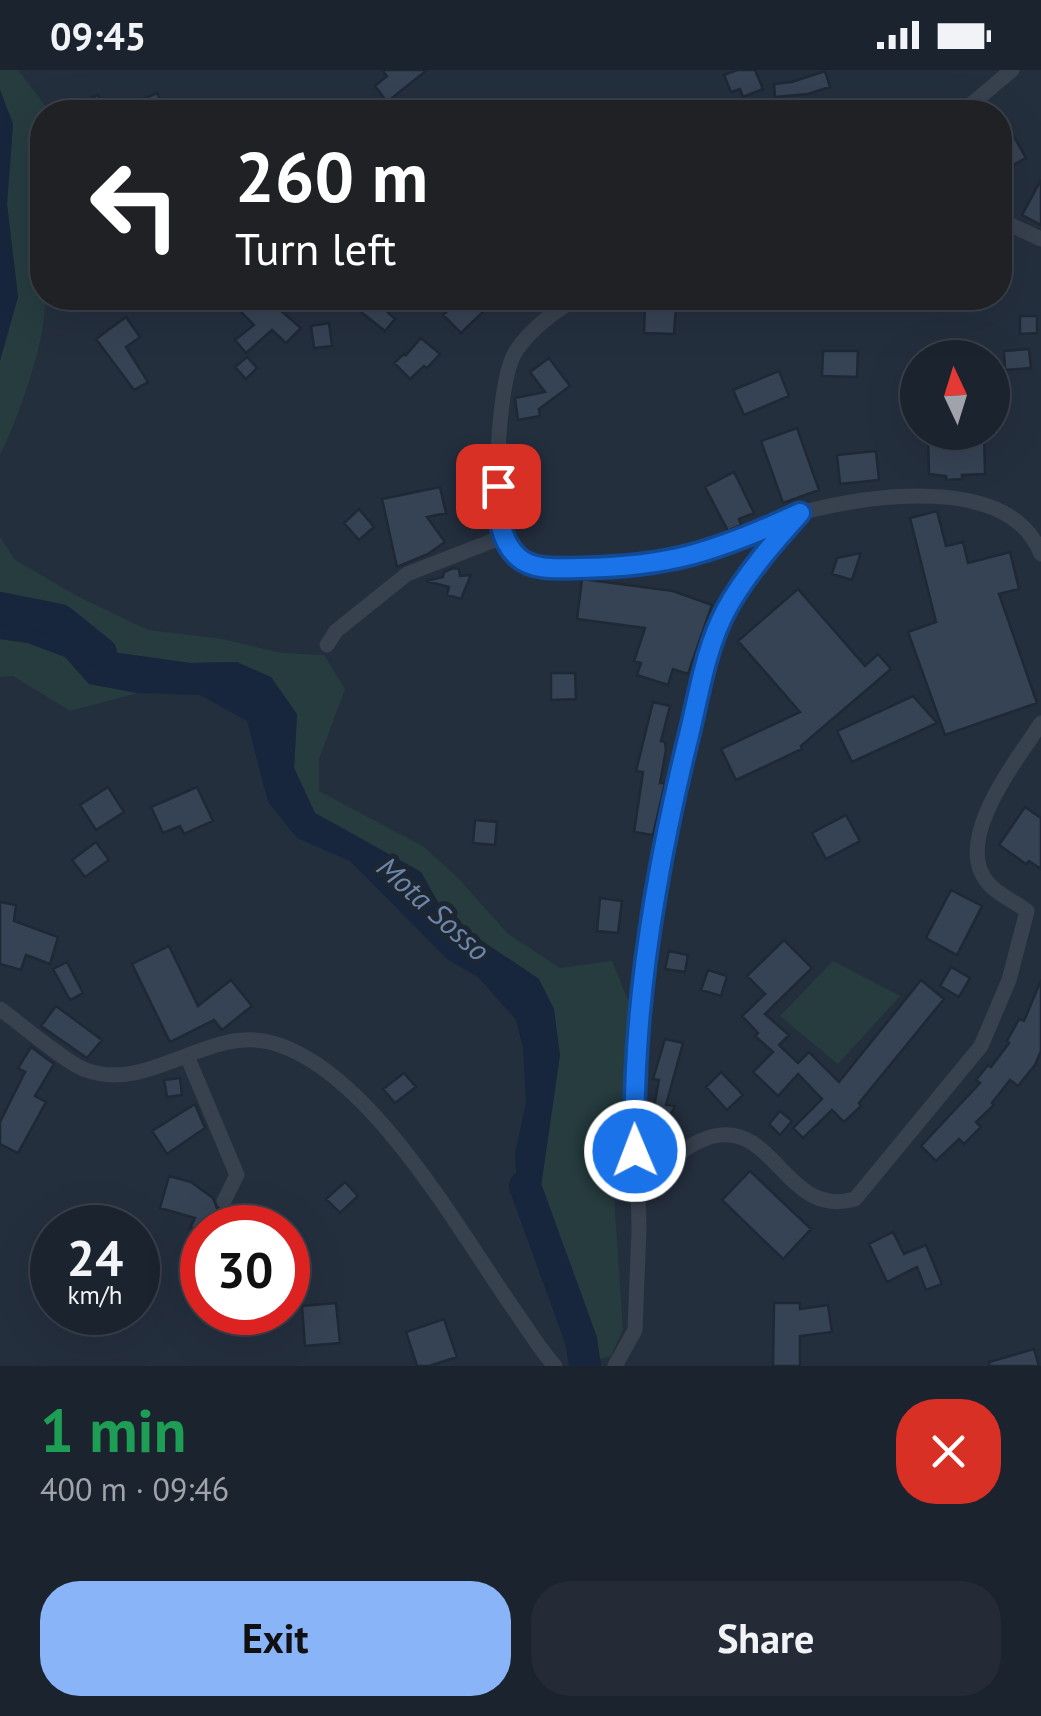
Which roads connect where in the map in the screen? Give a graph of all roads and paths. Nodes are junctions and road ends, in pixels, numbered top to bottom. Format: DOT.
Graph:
graph roads {
  1 [pos="1012,70"];
  2 [pos="976,100"];
  3 [pos="1012,226"];
  4 [pos="1041,239"];
  5 [pos="563,310"];
  6 [pos="800,513"];
  7 [pos="505,536"];
  8 [pos="1041,554"];
  9 [pos="328,645"];
  10 [pos="1041,723"];
  11 [pos="1034,906"];
  12 [pos="0,1009"];
  13 [pos="187,1056"];
  14 [pos="636,1190"];
  15 [pos="224,1201"];
  16 [pos="555,1366"];
  17 [pos="614,1366"];
  1 -- 2 [label="street"];
  3 -- 4 [label="street"];
  5 -- 7 [label="street"];
  6 -- 7 [label="street"];
  6 -- 8 [label="street"];
  6 -- 14 [label="street"];
  7 -- 9 [label="street"];
  10 -- 11 [label="street"];
  11 -- 14 [label="street"];
  12 -- 13 [label="street"];
  13 -- 15 [label="street"];
  13 -- 16 [label="street"];
  14 -- 17 [label="street"];
}
